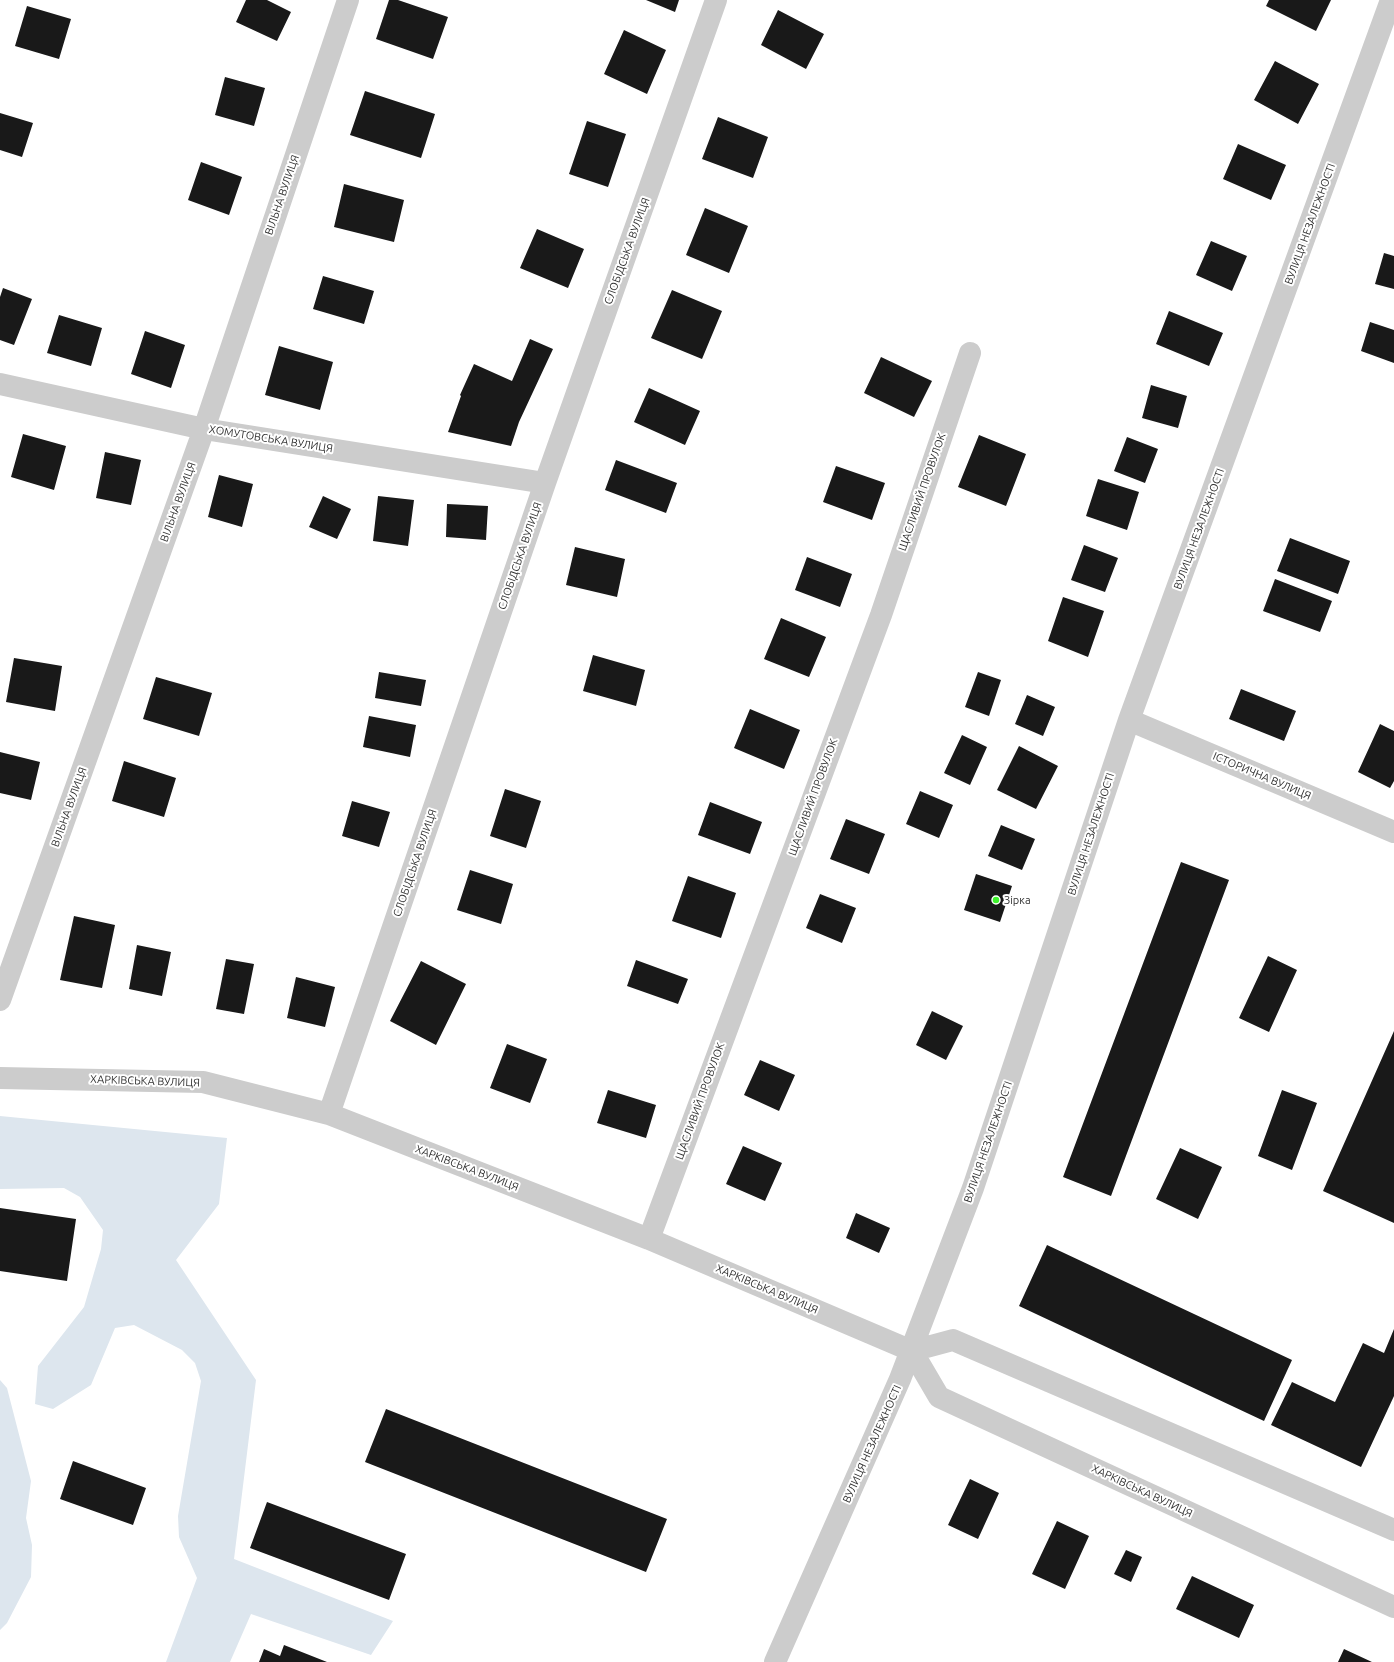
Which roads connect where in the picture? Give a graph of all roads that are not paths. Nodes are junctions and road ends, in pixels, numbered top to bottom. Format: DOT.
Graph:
graph roads {
  1 [pos="348,0"];
  2 [pos="716,0"];
  3 [pos="1391,0"];
  4 [pos="970,353"];
  5 [pos="0,384"];
  6 [pos="204,429"];
  7 [pos="545,482"];
  8 [pos="1129,720"];
  9 [pos="1394,832"];
  10 [pos="0,1000"];
  11 [pos="0,1078"];
  12 [pos="329,1114"];
  13 [pos="649,1239"];
  14 [pos="912,1351"];
  15 [pos="1394,1530"];
  16 [pos="1394,1608"];
  17 [pos="775,1662"];
  1 -- 6 [label="street, ВІЛЬНА ВУЛИЦЯ"];
  2 -- 7 [label="street, СЛОБІДСЬКА ВУЛИЦЯ"];
  3 -- 8 [label="street, ВУЛИЦЯ НЕЗАЛЕЖНОСТІ"];
  4 -- 13 [label="street, ЩАСЛИВИЙ ПРОВУЛОК"];
  5 -- 6 [label="street, ХОМУТОВСЬКА ВУЛИЦЯ"];
  6 -- 7 [label="street, ХОМУТОВСЬКА ВУЛИЦЯ"];
  6 -- 10 [label="street, ВІЛЬНА ВУЛИЦЯ"];
  7 -- 12 [label="street, СЛОБІДСЬКА ВУЛИЦЯ"];
  8 -- 9 [label="street, ІСТОРИЧНА ВУЛИЦЯ"];
  8 -- 14 [label="street, ВУЛИЦЯ НЕЗАЛЕЖНОСТІ"];
  11 -- 12 [label="street, ХАРКІВСЬКА ВУЛИЦЯ"];
  12 -- 13 [label="street, ХАРКІВСЬКА ВУЛИЦЯ"];
  13 -- 14 [label="street, ХАРКІВСЬКА ВУЛИЦЯ"];
  14 -- 15 [label="street"];
  14 -- 16 [label="street, ХАРКІВСЬКА ВУЛИЦЯ"];
  14 -- 17 [label="street, ВУЛИЦЯ НЕЗАЛЕЖНОСТІ"];
}
